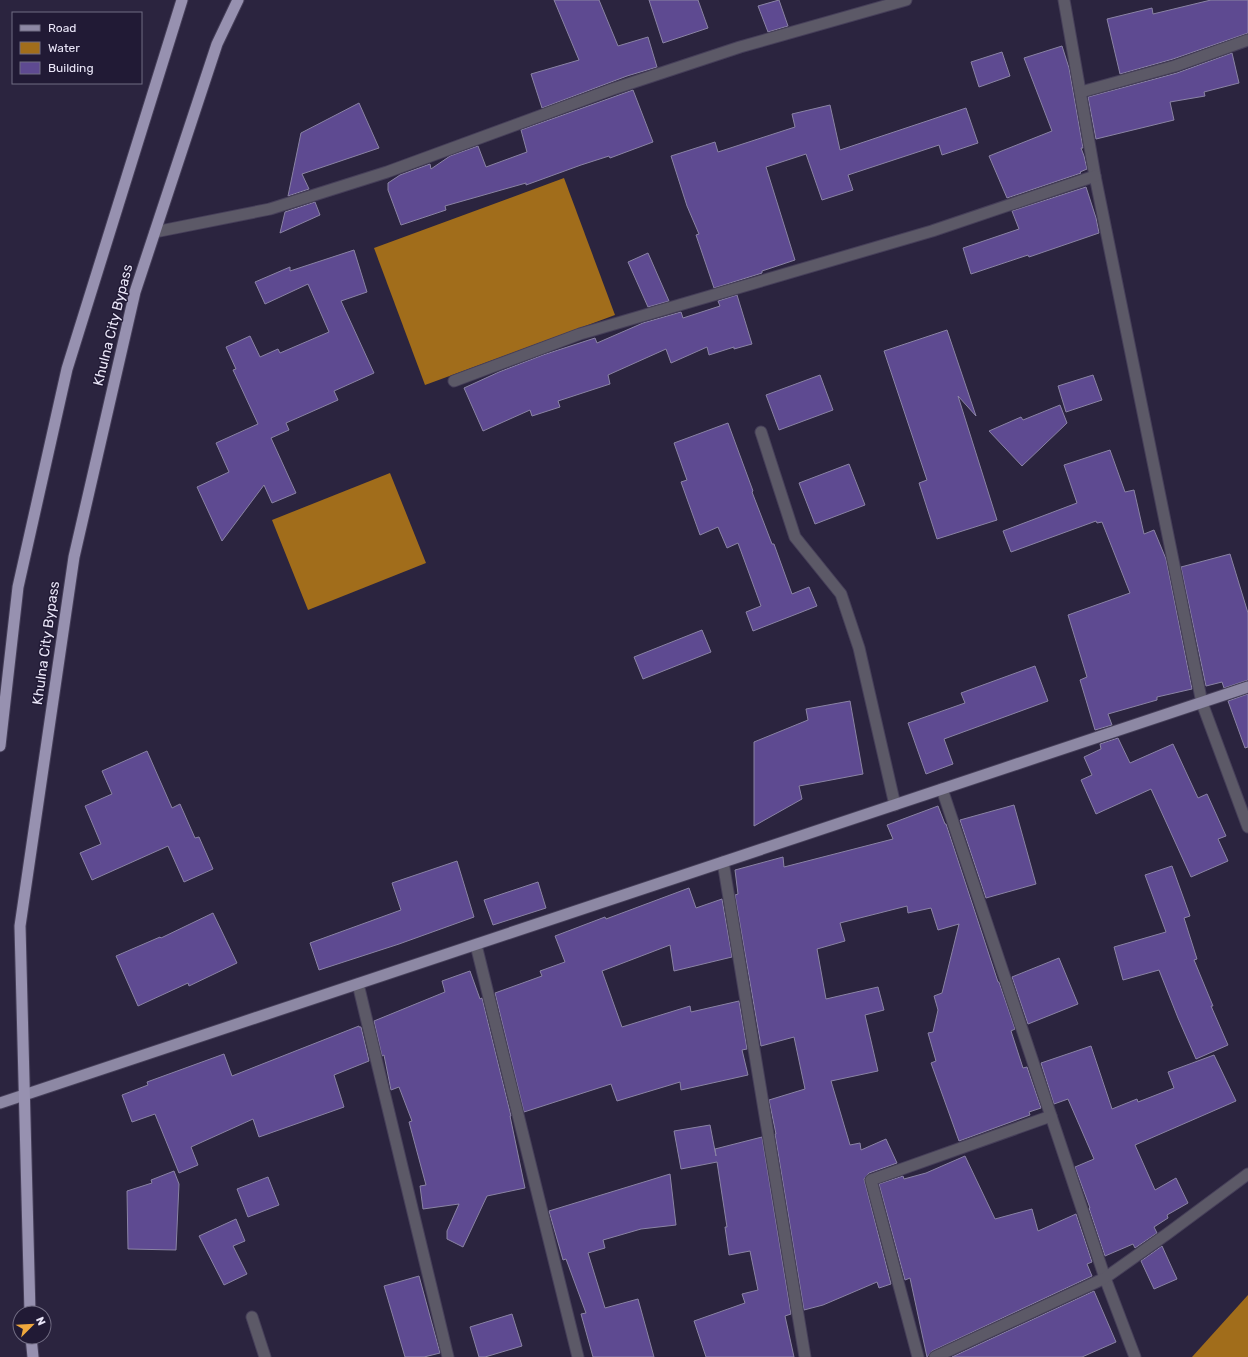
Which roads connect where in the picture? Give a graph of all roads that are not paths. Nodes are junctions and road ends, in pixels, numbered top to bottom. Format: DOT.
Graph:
graph roads {
  1 [pos="182,0"];
  2 [pos="238,0"];
  3 [pos="906,0"];
  4 [pos="1064,0"];
  5 [pos="1248,40"];
  6 [pos="1081,92"];
  7 [pos="1095,176"];
  8 [pos="155,232"];
  9 [pos="454,381"];
  10 [pos="761,432"];
  11 [pos="1248,687"];
  12 [pos="1202,703"];
  13 [pos="0,746"];
  14 [pos="942,789"];
  15 [pos="895,805"];
  16 [pos="1248,827"];
  17 [pos="723,862"];
  18 [pos="476,945"];
  19 [pos="358,984"];
  20 [pos="24,1095"];
  21 [pos="0,1103"];
  22 [pos="1051,1116"];
  23 [pos="1248,1174"];
  24 [pos="1105,1278"];
  25 [pos="30,1305"];
  26 [pos="252,1317"];
  27 [pos="32,1345"];
  28 [pos="33,1357"];
  29 [pos="265,1357"];
  30 [pos="448,1357"];
  31 [pos="578,1357"];
  32 [pos="805,1357"];
  33 [pos="918,1357"];
  34 [pos="935,1357"];
  35 [pos="1135,1357"];
  1 -- 13 [label="highway, Khulna City Bypass"];
  2 -- 8 [label="highway, Khulna City Bypass"];
  3 -- 8 [label="street"];
  4 -- 6 [label="street"];
  5 -- 6 [label="street"];
  6 -- 7 [label="street"];
  7 -- 9 [label="street"];
  7 -- 12 [label="street"];
  8 -- 20 [label="highway, Khulna City Bypass"];
  10 -- 15 [label="street"];
  11 -- 12 [label="main road"];
  12 -- 14 [label="main road"];
  12 -- 16 [label="street"];
  14 -- 15 [label="main road"];
  14 -- 22 [label="street"];
  15 -- 17 [label="main road"];
  17 -- 18 [label="main road"];
  17 -- 32 [label="street"];
  18 -- 19 [label="main road"];
  18 -- 31 [label="street"];
  19 -- 20 [label="main road"];
  19 -- 30 [label="street"];
  20 -- 21 [label="main road"];
  20 -- 25 [label="highway, Khulna City Bypass"];
  22 -- 24 [label="street"];
  22 -- 33 [label="street"];
  23 -- 24 [label="street"];
  24 -- 34 [label="street"];
  24 -- 35 [label="street"];
  26 -- 29 [label="street"];
  27 -- 28 [label="highway"];
}
